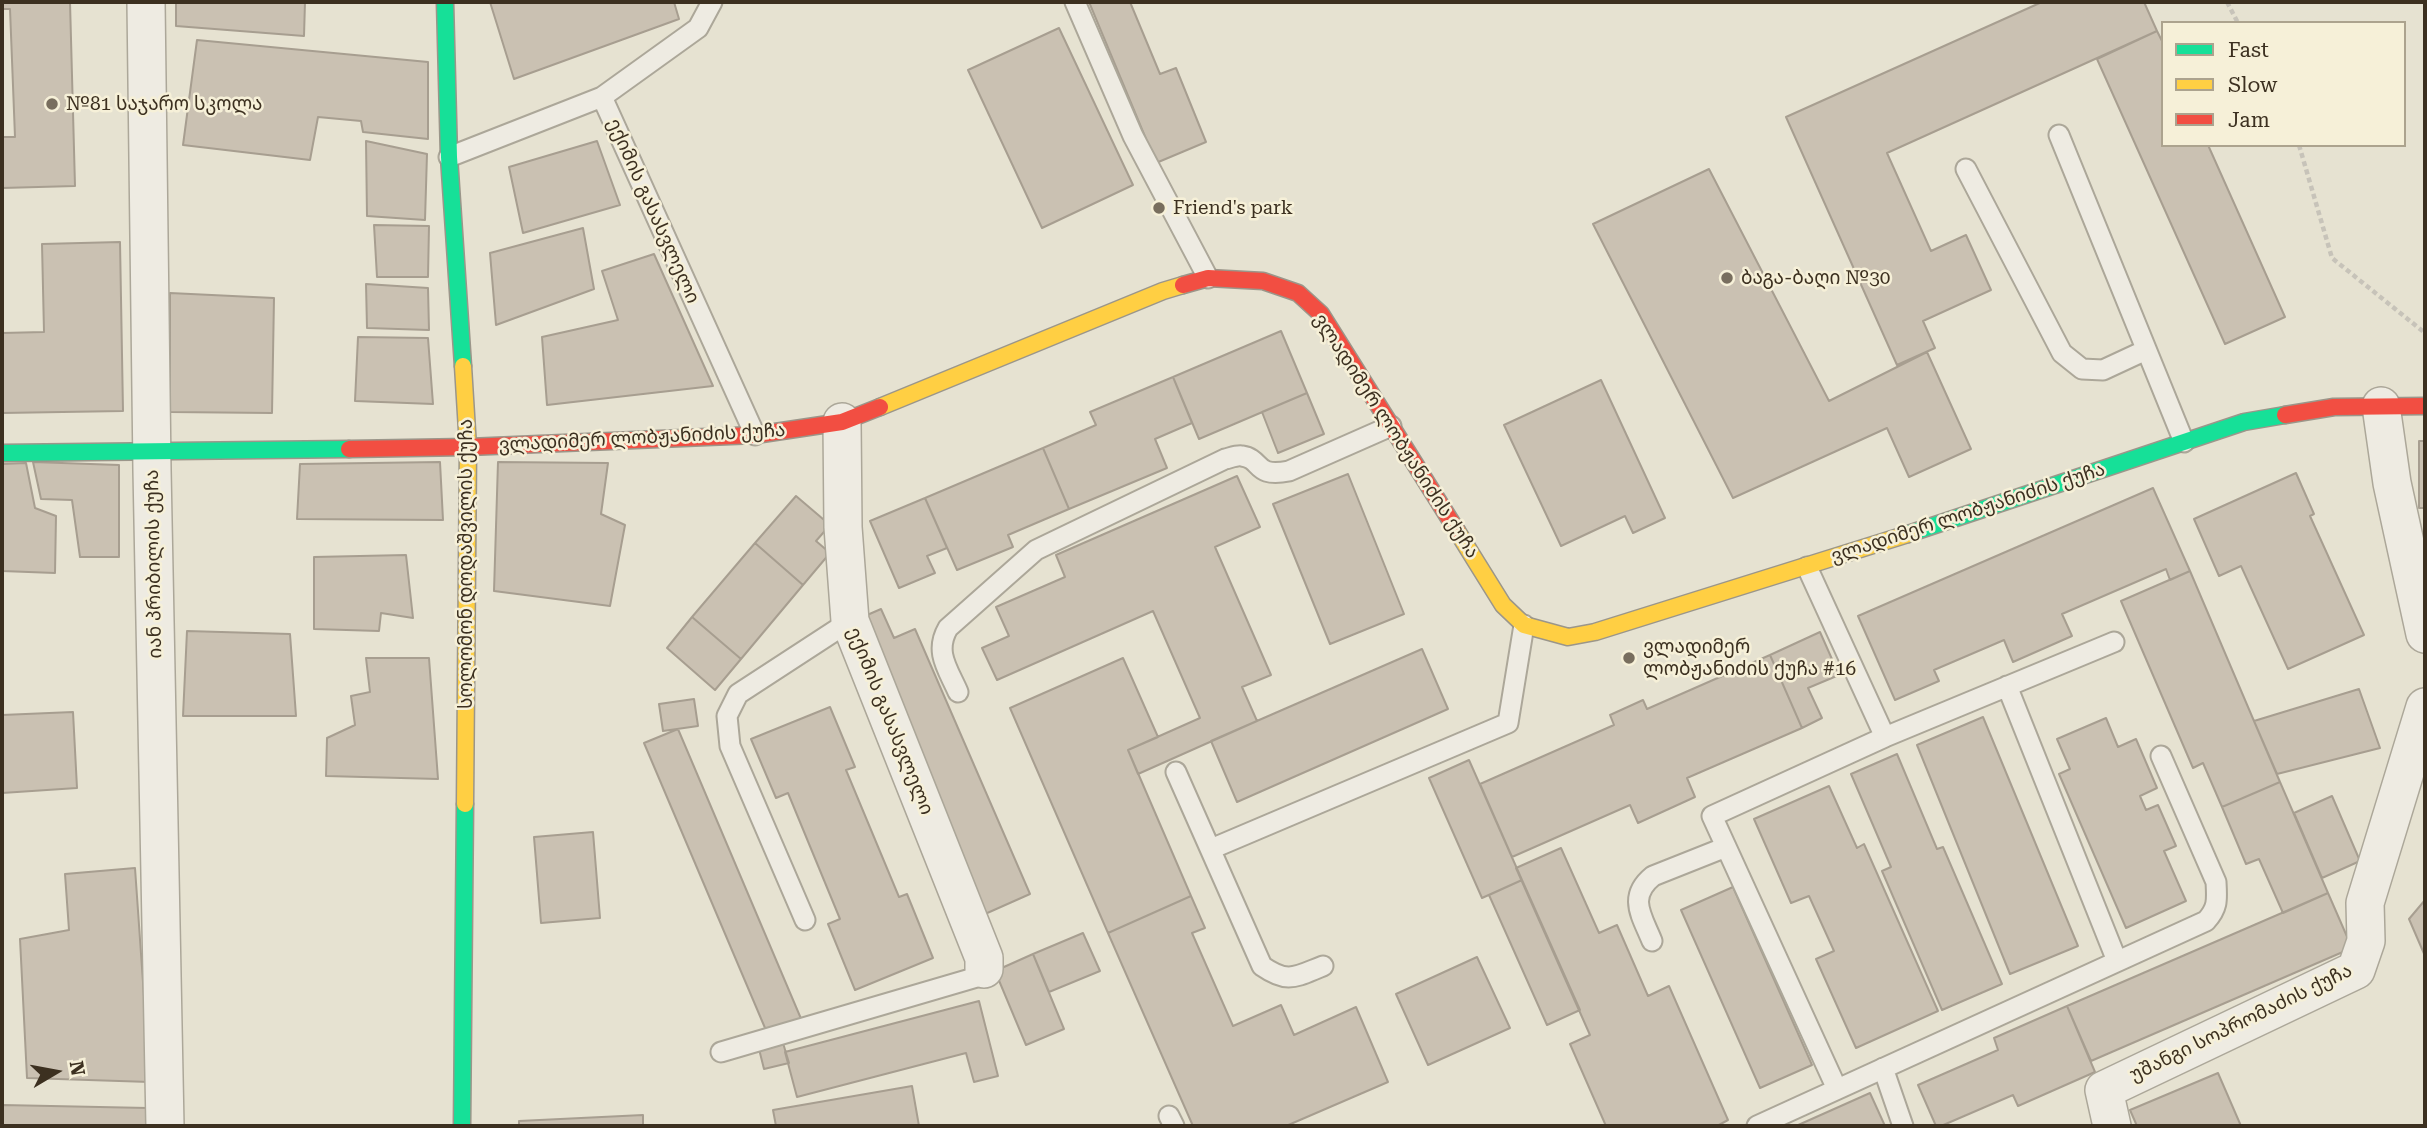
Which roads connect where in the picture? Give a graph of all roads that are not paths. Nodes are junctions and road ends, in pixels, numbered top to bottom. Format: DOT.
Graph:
graph roads {
  1 [pos="146,2"];
  2 [pos="445,2"];
  3 [pos="712,2"];
  4 [pos="1075,2"];
  5 [pos="602,97"];
  6 [pos="2059,135"];
  7 [pos="449,157"];
  8 [pos="1966,169"];
  9 [pos="1208,278"];
  10 [pos="2146,350"];
  11 [pos="2381,406"];
  12 [pos="2425,406"];
  13 [pos="842,422"];
  14 [pos="1391,426"];
  15 [pos="755,435"];
  16 [pos="2183,442"];
  17 [pos="468,447"];
  18 [pos="152,449"];
  19 [pos="2,453"];
  20 [pos="1807,567"];
  21 [pos="850,621"];
  22 [pos="1524,625"];
  23 [pos="2425,634"];
  24 [pos="2115,642"];
  25 [pos="2007,686"];
  26 [pos="958,692"];
  27 [pos="2425,707"];
  28 [pos="1885,737"];
  29 [pos="2161,756"];
  30 [pos="1176,772"];
  31 [pos="1726,847"];
  32 [pos="1211,849"];
  33 [pos="805,920"];
  34 [pos="1652,941"];
  35 [pos="2118,961"];
  36 [pos="1323,966"];
  37 [pos="984,969"];
  38 [pos="721,1052"];
  39 [pos="1883,1068"];
  40 [pos="1837,1089"];
  41 [pos="165,1126"];
  42 [pos="462,1126"];
  43 [pos="1757,1126"];
  44 [pos="1903,1126"];
  45 [pos="2112,1126"];
  1 -- 18 [label="street, იან პრიბილის ქუჩა"];
  2 -- 7 [label="street, სოლომონ დოდაშვილის ქუჩა"];
  3 -- 5 [label="lane"];
  4 -- 9 [label="lane"];
  5 -- 7 [label="lane, ექიმის გასასვლელი"];
  5 -- 15 [label="lane, ექიმის გასასვლელი"];
  6 -- 10 [label="lane"];
  7 -- 17 [label="street, სოლომონ დოდაშვილის ქუჩა"];
  8 -- 10 [label="lane"];
  9 -- 13 [label="street, ვლადიმერ ლობჟანიძის ქუჩა"];
  9 -- 14 [label="street, ვლადიმერ ლობჟანიძის ქუჩა"];
  10 -- 16 [label="lane"];
  11 -- 12 [label="street, ვლადიმერ ლობჟანიძის ქუჩა"];
  11 -- 16 [label="street, ვლადიმერ ლობჟანიძის ქუჩა"];
  11 -- 23 [label="street"];
  13 -- 15 [label="street, ვლადიმერ ლობჟანიძის ქუჩა"];
  13 -- 21 [label="street, ექიმის გასასვლელი"];
  14 -- 22 [label="street, ვლადიმერ ლობჟანიძის ქუჩა"];
  14 -- 26 [label="lane"];
  15 -- 17 [label="street, ვლადიმერ ლობჟანიძის ქუჩა"];
  16 -- 20 [label="street, ვლადიმერ ლობჟანიძის ქუჩა"];
  17 -- 18 [label="street, ვლადიმერ ლობჟანიძის ქუჩა"];
  17 -- 42 [label="street, სოლომონ დოდაშვილის ქუჩა"];
  18 -- 19 [label="street, ვლადიმერ ლობჟანიძის ქუჩა"];
  18 -- 41 [label="street, იან პრიბილის ქუჩა"];
  20 -- 22 [label="street, ვლადიმერ ლობჟანიძის ქუჩა"];
  20 -- 28 [label="lane"];
  21 -- 33 [label="lane"];
  21 -- 37 [label="street, ექიმის გასასვლელი"];
  22 -- 32 [label="lane"];
  24 -- 25 [label="lane"];
  25 -- 28 [label="lane"];
  25 -- 35 [label="lane"];
  27 -- 45 [label="street, უშანგი სოპრომაძის ქუჩა"];
  28 -- 31 [label="lane"];
  29 -- 35 [label="lane"];
  30 -- 32 [label="lane"];
  31 -- 34 [label="lane"];
  31 -- 40 [label="lane"];
  32 -- 36 [label="lane"];
  35 -- 39 [label="lane"];
  37 -- 38 [label="lane"];
  39 -- 40 [label="lane"];
  39 -- 44 [label="lane"];
  40 -- 43 [label="lane"];
}
